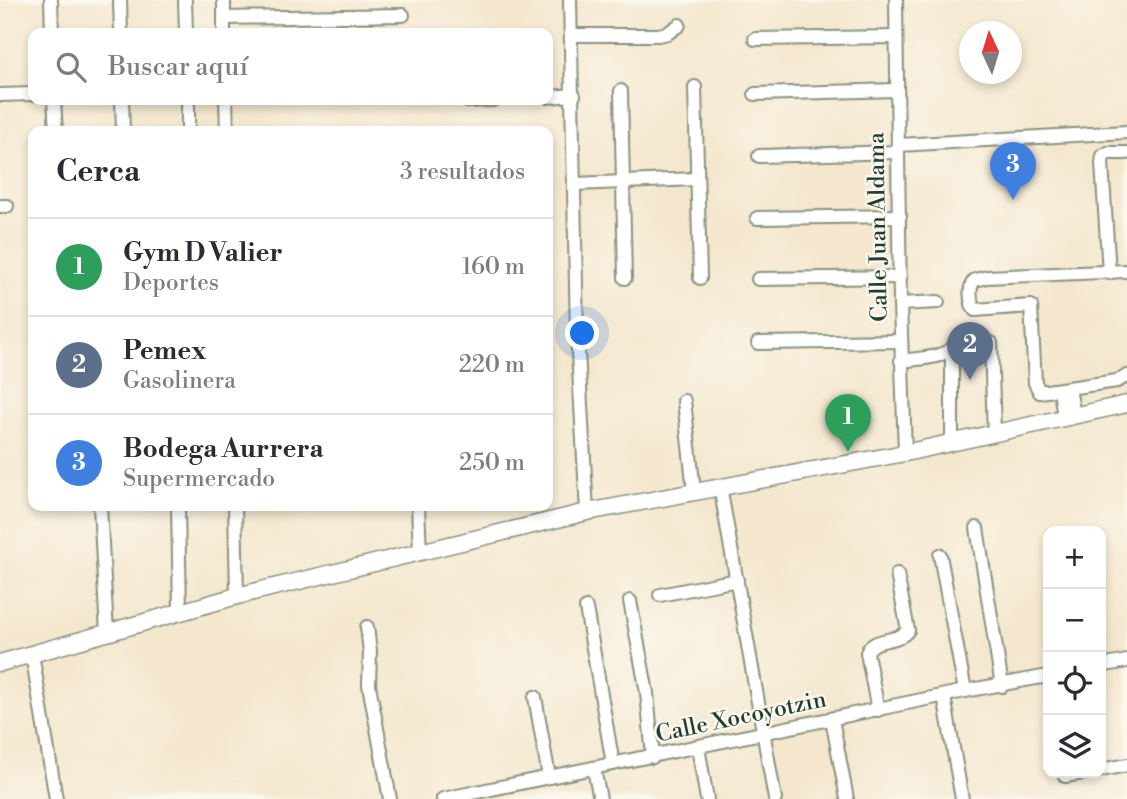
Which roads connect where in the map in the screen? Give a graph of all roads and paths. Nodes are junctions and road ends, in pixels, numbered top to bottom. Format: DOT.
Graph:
graph roads {
  1 [pos="51,0"];
  2 [pos="121,0"];
  3 [pos="185,0"];
  4 [pos="224,0"];
  5 [pos="570,0"];
  6 [pos="896,0"];
  7 [pos="403,15"];
  8 [pos="224,18"];
  9 [pos="679,25"];
  10 [pos="52,28"];
  11 [pos="121,28"];
  12 [pos="186,28"];
  13 [pos="224,28"];
  14 [pos="571,35"];
  15 [pos="896,37"];
  16 [pos="755,39"];
  17 [pos="695,87"];
  18 [pos="897,90"];
  19 [pos="621,91"];
  20 [pos="28,94"];
  21 [pos="755,94"];
  22 [pos="0,95"];
  23 [pos="574,95"];
  24 [pos="553,97"];
  25 [pos="54,105"];
  26 [pos="122,105"];
  27 [pos="188,105"];
  28 [pos="226,105"];
  29 [pos="56,126"];
  30 [pos="123,126"];
  31 [pos="188,126"];
  32 [pos="227,126"];
  33 [pos="1127,132"];
  34 [pos="898,148"];
  35 [pos="1127,153"];
  36 [pos="760,156"];
  37 [pos="696,179"];
  38 [pos="622,183"];
  39 [pos="575,184"];
  40 [pos="900,216"];
  41 [pos="757,218"];
  42 [pos="1126,272"];
  43 [pos="1109,273"];
  44 [pos="900,277"];
  45 [pos="625,278"];
  46 [pos="700,278"];
  47 [pos="758,279"];
  48 [pos="938,302"];
  49 [pos="900,304"];
  50 [pos="901,341"];
  51 [pos="758,343"];
  52 [pos="952,348"];
  53 [pos="901,361"];
  54 [pos="1127,376"];
  55 [pos="1065,389"];
  56 [pos="684,401"];
  57 [pos="1127,404"];
  58 [pos="1069,417"];
  59 [pos="994,434"];
  60 [pos="952,443"];
  61 [pos="905,453"];
  62 [pos="720,486"];
  63 [pos="694,491"];
  64 [pos="100,511"];
  65 [pos="178,511"];
  66 [pos="235,511"];
  67 [pos="418,511"];
  68 [pos="587,512"];
  69 [pos="977,528"];
  70 [pos="420,552"];
  71 [pos="940,555"];
  72 [pos="897,573"];
  73 [pos="737,580"];
  74 [pos="660,595"];
  75 [pos="237,596"];
  76 [pos="630,601"];
  77 [pos="586,608"];
  78 [pos="180,612"];
  79 [pos="367,627"];
  80 [pos="107,634"];
  81 [pos="32,654"];
  82 [pos="1127,661"];
  83 [pos="0,663"];
  84 [pos="1106,665"];
  85 [pos="1043,677"];
  86 [pos="1002,686"];
  87 [pos="965,691"];
  88 [pos="944,696"];
  89 [pos="534,697"];
  90 [pos="878,709"];
  91 [pos="832,719"];
  92 [pos="765,733"];
  93 [pos="698,747"];
  94 [pos="653,757"];
  95 [pos="614,764"];
  96 [pos="1127,765"];
  97 [pos="594,769"];
  98 [pos="1106,769"];
  99 [pos="548,776"];
  100 [pos="491,794"];
  101 [pos="56,799"];
  102 [pos="390,799"];
  103 [pos="443,799"];
  104 [pos="600,799"];
  105 [pos="707,799"];
  106 [pos="775,799"];
  107 [pos="847,799"];
  108 [pos="962,799"];
  1 -- 10 [label="street"];
  2 -- 11 [label="street"];
  3 -- 12 [label="street"];
  4 -- 8 [label="street"];
  5 -- 14 [label="street"];
  6 -- 15 [label="street, Calle Juan Aldama"];
  7 -- 8 [label="street"];
  8 -- 13 [label="street"];
  9 -- 14 [label="street"];
  14 -- 23 [label="street"];
  15 -- 16 [label="street"];
  15 -- 18 [label="street, Calle Juan Aldama"];
  17 -- 37 [label="street"];
  18 -- 21 [label="street"];
  18 -- 34 [label="street, Calle Juan Aldama"];
  19 -- 38 [label="street"];
  20 -- 22 [label="street"];
  23 -- 24 [label="street"];
  23 -- 39 [label="street"];
  25 -- 29 [label="street"];
  26 -- 30 [label="street"];
  27 -- 31 [label="street"];
  28 -- 32 [label="street"];
  33 -- 34 [label="street"];
  34 -- 36 [label="street"];
  34 -- 40 [label="street, Calle Juan Aldama"];
  35 -- 43 [label="street"];
  37 -- 38 [label="street"];
  37 -- 46 [label="street"];
  38 -- 39 [label="street"];
  38 -- 45 [label="street"];
  39 -- 68 [label="street"];
  40 -- 41 [label="street"];
  40 -- 44 [label="street, Calle Juan Aldama"];
  42 -- 43 [label="street"];
  43 -- 55 [label="street"];
  44 -- 47 [label="street"];
  44 -- 49 [label="street, Calle Juan Aldama"];
  48 -- 49 [label="street"];
  49 -- 50 [label="street, Calle Juan Aldama"];
  50 -- 51 [label="street"];
  50 -- 53 [label="street, Calle Juan Aldama"];
  52 -- 53 [label="street"];
  52 -- 59 [label="street"];
  52 -- 60 [label="street"];
  53 -- 61 [label="street, Calle Juan Aldama"];
  54 -- 55 [label="street"];
  55 -- 58 [label="street"];
  56 -- 63 [label="street"];
  57 -- 58 [label="main road"];
  58 -- 59 [label="main road"];
  59 -- 60 [label="main road"];
  60 -- 61 [label="main road"];
  61 -- 62 [label="main road"];
  62 -- 63 [label="main road"];
  62 -- 73 [label="street"];
  63 -- 68 [label="main road"];
  64 -- 80 [label="street"];
  65 -- 78 [label="street"];
  66 -- 75 [label="street"];
  67 -- 70 [label="street"];
  68 -- 70 [label="main road"];
  69 -- 86 [label="street"];
  70 -- 75 [label="main road"];
  71 -- 87 [label="street"];
  72 -- 90 [label="street"];
  73 -- 74 [label="street"];
  73 -- 92 [label="street"];
  75 -- 78 [label="main road"];
  76 -- 94 [label="street"];
  77 -- 95 [label="street"];
  78 -- 80 [label="main road"];
  79 -- 102 [label="street"];
  80 -- 81 [label="main road"];
  81 -- 83 [label="main road"];
  81 -- 101 [label="street"];
  82 -- 84 [label="street"];
  85 -- 86 [label="street, Calle Xocoyotzin"];
  86 -- 87 [label="street, Calle Xocoyotzin"];
  87 -- 88 [label="street, Calle Xocoyotzin"];
  88 -- 90 [label="street, Calle Xocoyotzin"];
  88 -- 108 [label="street"];
  89 -- 99 [label="street"];
  90 -- 91 [label="street, Calle Xocoyotzin"];
  91 -- 92 [label="street, Calle Xocoyotzin"];
  91 -- 107 [label="street"];
  92 -- 93 [label="street, Calle Xocoyotzin"];
  92 -- 106 [label="street"];
  93 -- 94 [label="street, Calle Xocoyotzin"];
  93 -- 105 [label="street"];
  94 -- 95 [label="street, Calle Xocoyotzin"];
  95 -- 97 [label="street, Calle Xocoyotzin"];
  96 -- 98 [label="street"];
  97 -- 99 [label="street, Calle Xocoyotzin"];
  97 -- 104 [label="street"];
  99 -- 100 [label="street, Calle Xocoyotzin"];
  100 -- 103 [label="street, Calle Xocoyotzin"];
}
